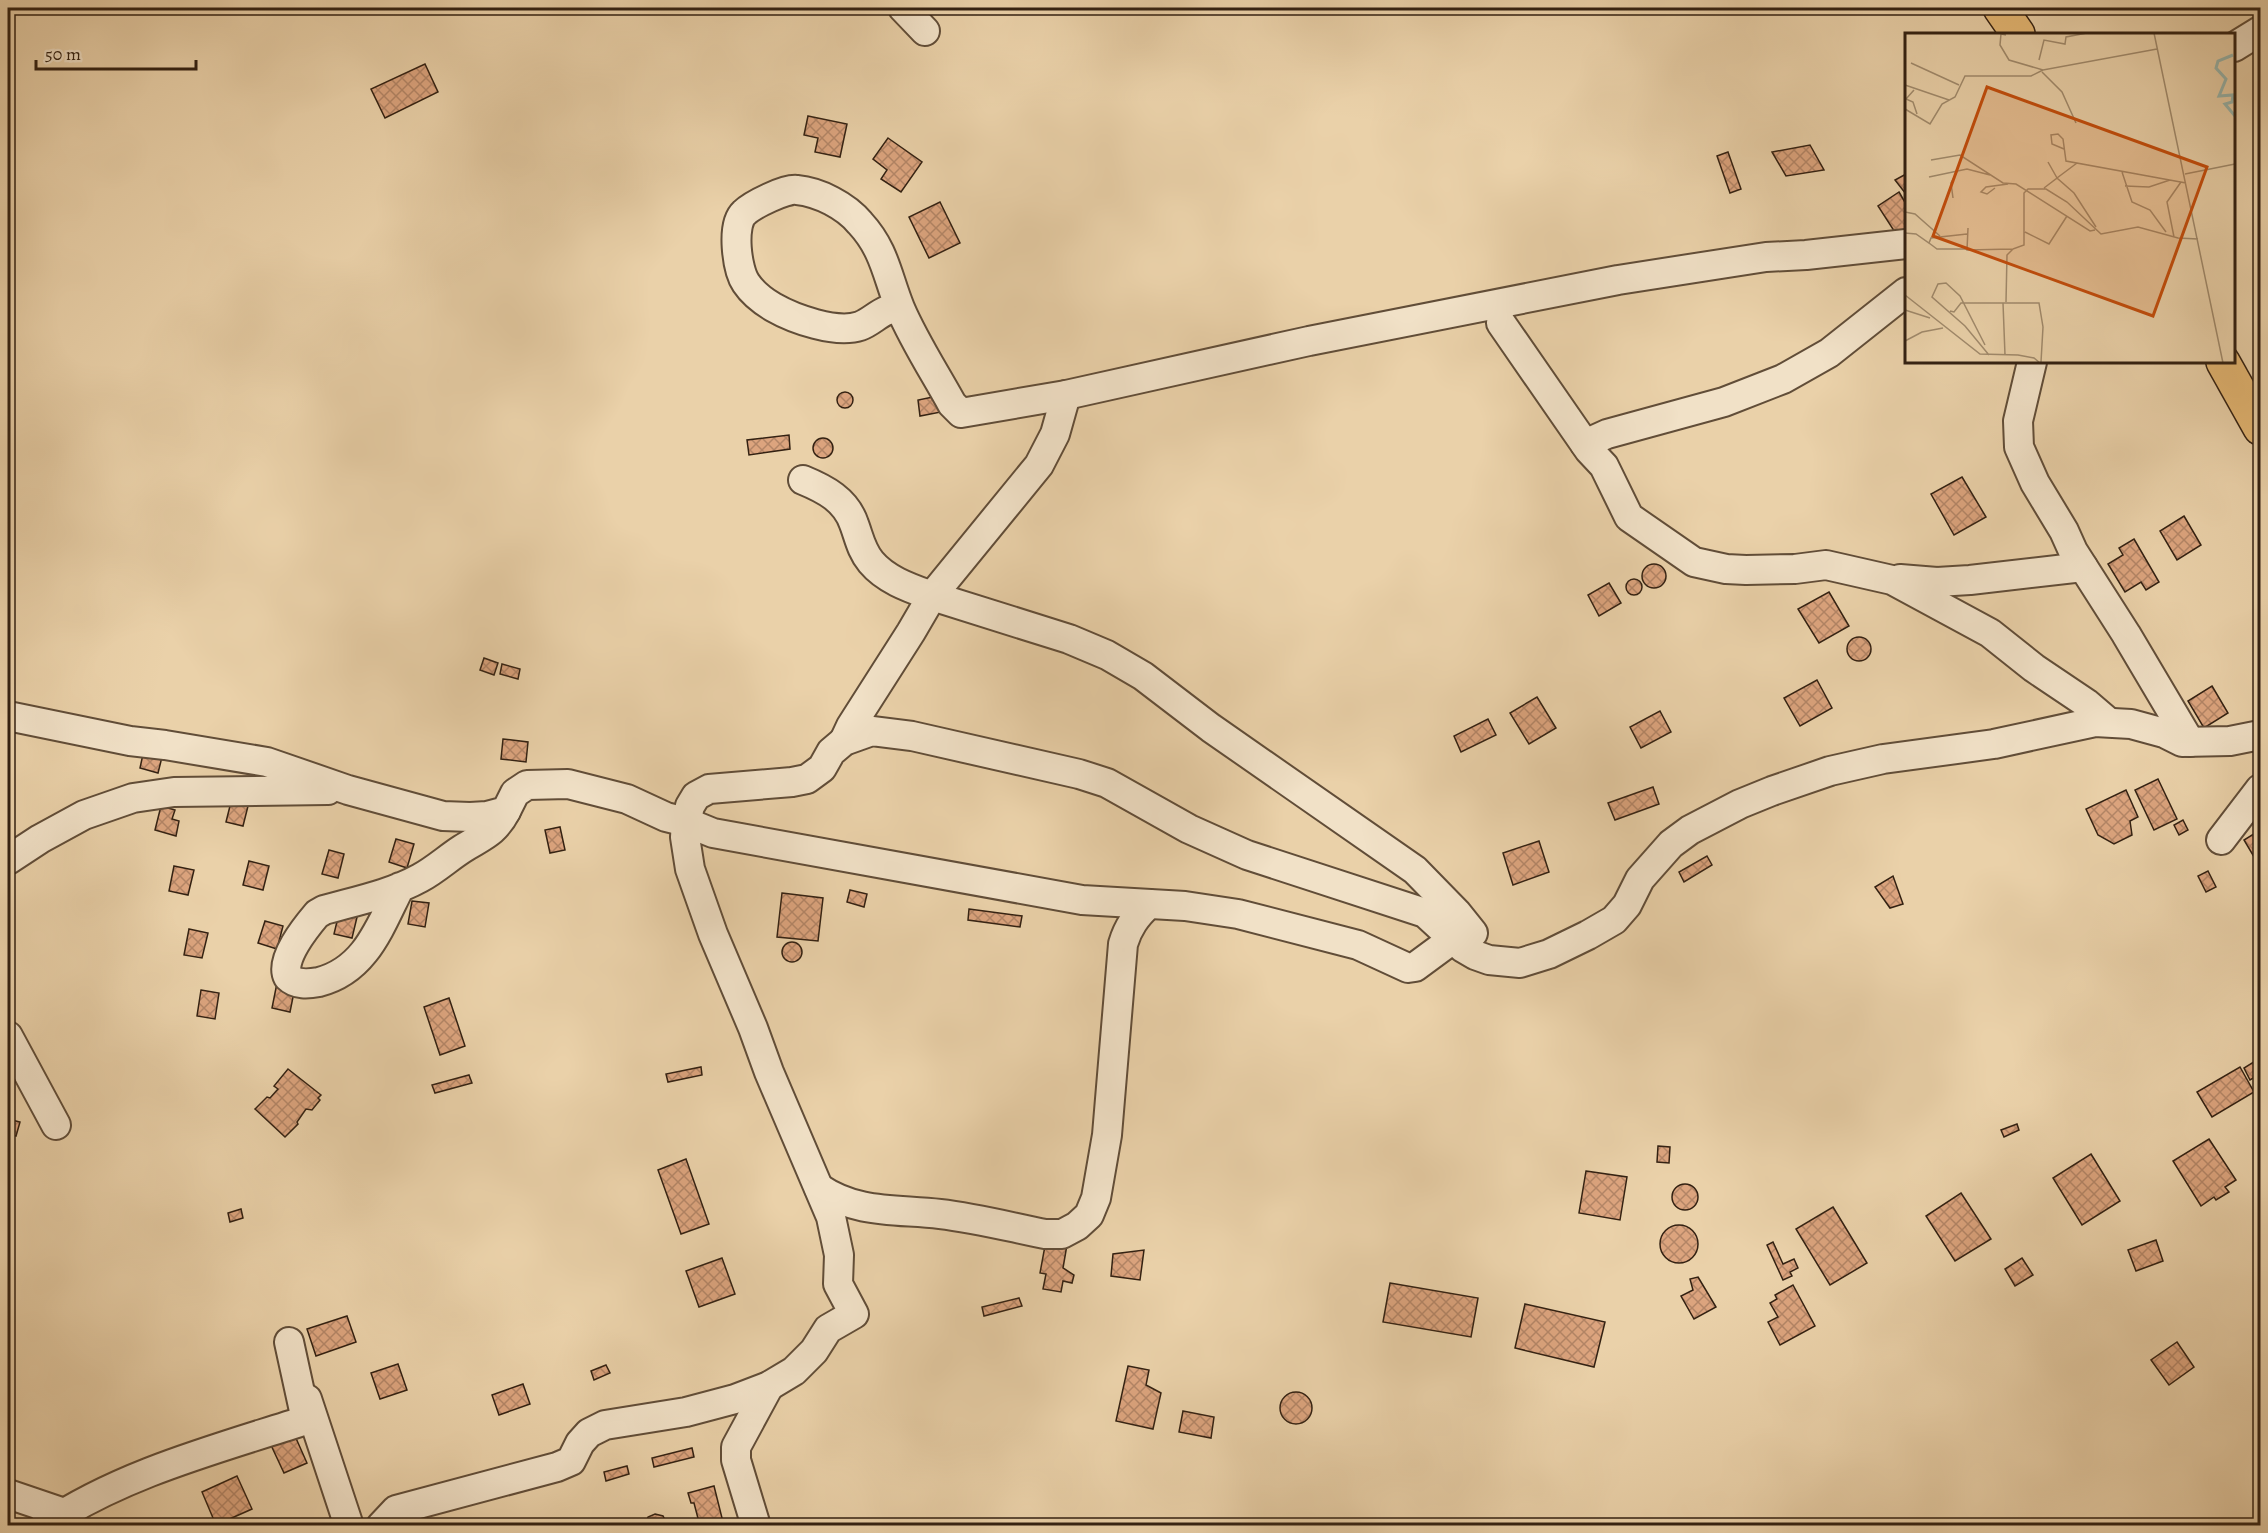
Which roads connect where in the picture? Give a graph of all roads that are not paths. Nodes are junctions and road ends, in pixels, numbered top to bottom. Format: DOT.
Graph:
graph roads {
  1 [pos="903,8"];
  2 [pos="2000,8"];
  3 [pos="925,31"];
  4 [pos="2260,31"];
  5 [pos="2017,33"];
  6 [pos="2235,46"];
  7 [pos="1905,244"];
  8 [pos="1905,293"];
  9 [pos="900,309"];
  10 [pos="1501,323"];
  11 [pos="2032,363"];
  12 [pos="2224,363"];
  13 [pos="1066,395"];
  14 [pos="2260,428"];
  15 [pos="1585,444"];
  16 [pos="803,480"];
  17 [pos="2083,567"];
  18 [pos="1882,578"];
  19 [pos="932,596"];
  20 [pos="8,716"];
  21 [pos="2107,722"];
  22 [pos="2260,735"];
  23 [pos="844,741"];
  24 [pos="2190,742"];
  25 [pos="2260,789"];
  26 [pos="348,790"];
  27 [pos="690,810"];
  28 [pos="506,811"];
  29 [pos="2221,840"];
  30 [pos="8,860"];
  31 [pos="400,887"];
  32 [pos="1149,904"];
  33 [pos="1463,936"];
  34 [pos="8,1036"];
  35 [pos="56,1125"];
  36 [pos="819,1188"];
  37 [pos="768,1386"];
  38 [pos="306,1420"];
  39 [pos="8,1494"];
  40 [pos="54,1519"];
  41 [pos="342,1526"];
  42 [pos="349,1526"];
  43 [pos="381,1526"];
  44 [pos="756,1526"];
  1 -- 3 [label="street"];
  2 -- 5 [label="main road"];
  4 -- 6 [label="street"];
  7 -- 13 [label="street"];
  8 -- 15 [label="street"];
  9 -- 9 [label="street"];
  9 -- 13 [label="street"];
  10 -- 15 [label="street"];
  11 -- 17 [label="street"];
  12 -- 14 [label="main road"];
  13 -- 19 [label="street"];
  15 -- 18 [label="street"];
  16 -- 19 [label="street"];
  17 -- 18 [label="street"];
  17 -- 24 [label="street"];
  18 -- 21 [label="street"];
  19 -- 23 [label="street"];
  19 -- 33 [label="street"];
  20 -- 26 [label="street"];
  21 -- 24 [label="street"];
  21 -- 33 [label="street"];
  22 -- 24 [label="street"];
  23 -- 27 [label="street"];
  23 -- 33 [label="street"];
  25 -- 29 [label="street"];
  26 -- 28 [label="street"];
  26 -- 30 [label="street"];
  27 -- 28 [label="street"];
  27 -- 32 [label="street"];
  27 -- 36 [label="street"];
  28 -- 31 [label="street"];
  32 -- 33 [label="street"];
  32 -- 36 [label="street"];
  34 -- 35 [label="street"];
  36 -- 37 [label="street"];
  37 -- 43 [label="street"];
  37 -- 44 [label="street"];
  38 -- 40 [label="street"];
  38 -- 41 [label="street"];
  38 -- 42 [label="street"];
  39 -- 40 [label="street"];
}
